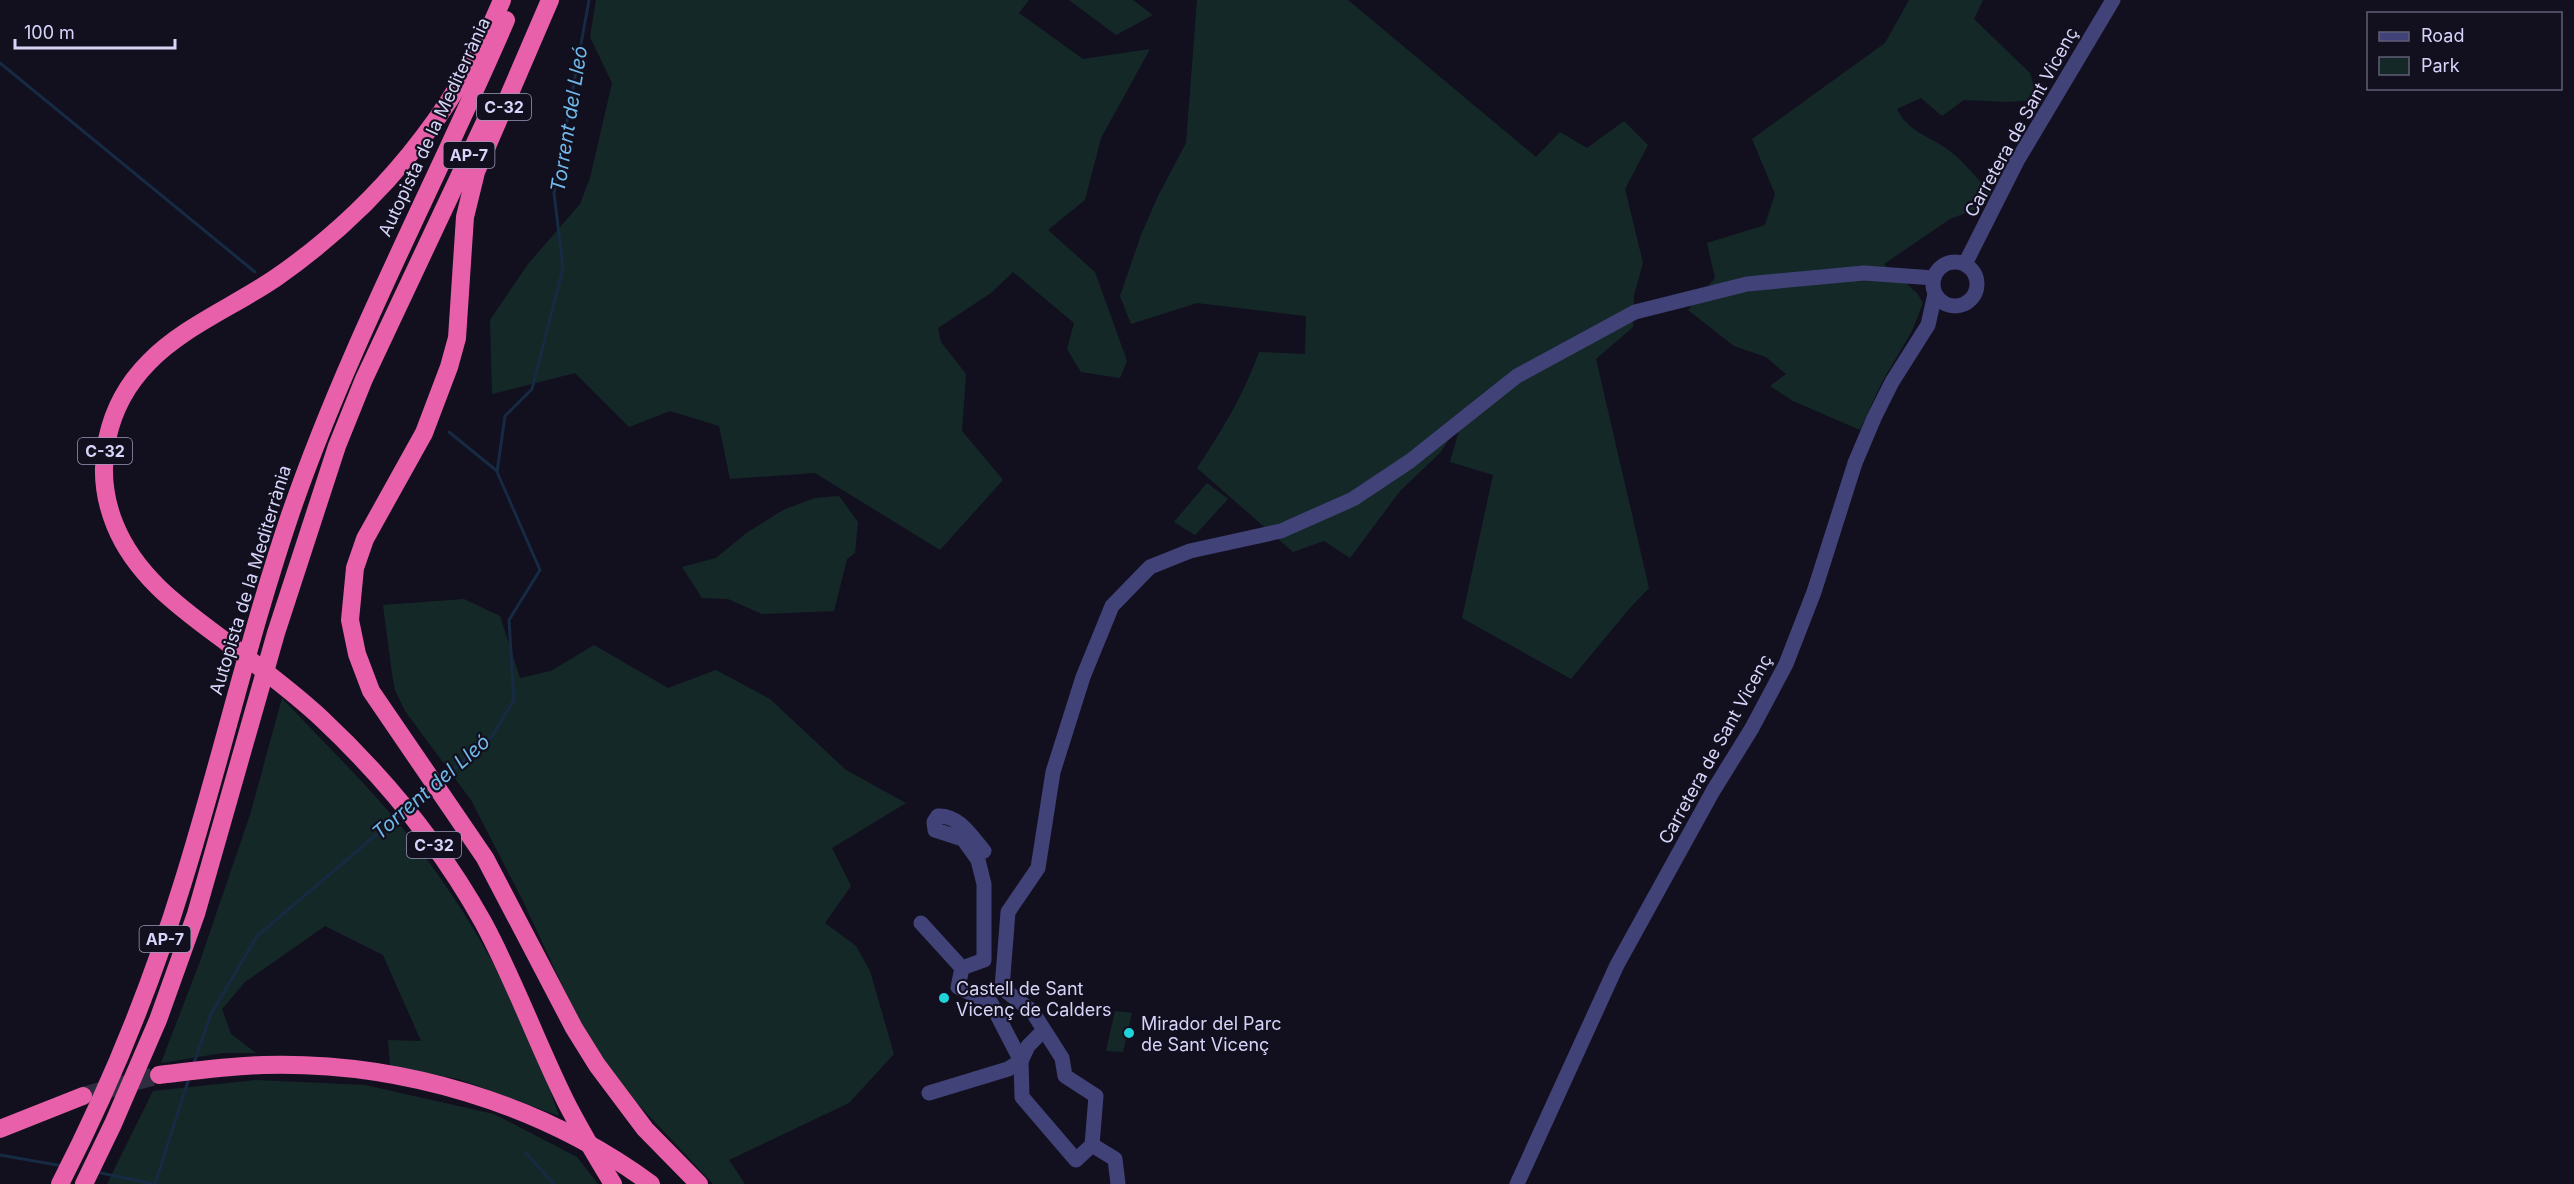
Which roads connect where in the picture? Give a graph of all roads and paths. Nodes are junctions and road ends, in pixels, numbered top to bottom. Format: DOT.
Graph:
graph roads {
  1 [pos="502,0"];
  2 [pos="514,0"];
  3 [pos="538,0"];
  4 [pos="550,0"];
  5 [pos="2113,0"];
  6 [pos="1965,264"];
  7 [pos="1934,278"];
  8 [pos="1935,294"];
  9 [pos="1960,305"];
  10 [pos="1928,326"];
  11 [pos="984,850"];
  12 [pos="921,923"];
  13 [pos="962,968"];
  14 [pos="1002,988"];
  15 [pos="991,1003"];
  16 [pos="1044,1030"];
  17 [pos="1021,1061"];
  18 [pos="159,1075"];
  19 [pos="929,1093"];
  20 [pos="83,1096"];
  21 [pos="0,1129"];
  22 [pos="1092,1145"];
  23 [pos="60,1184"];
  24 [pos="84,1184"];
  25 [pos="613,1184"];
  26 [pos="651,1184"];
  27 [pos="699,1184"];
  28 [pos="1118,1184"];
  29 [pos="1517,1184"];
  1 -- 25 [label="highway, C-32"];
  2 -- 23 [label="highway, Autopista de la Mediterrània / AP-7"];
  3 -- 24 [label="highway, AP-7"];
  4 -- 27 [label="highway, C-32"];
  5 -- 6 [label="street, Carretera de Sant Vicenç"];
  6 -- 7 [label="street"];
  6 -- 9 [label="street"];
  7 -- 8 [label="street"];
  7 -- 14 [label="street"];
  8 -- 9 [label="street"];
  8 -- 10 [label="street, Carretera de Sant Vicenç"];
  9 -- 10 [label="street, Carretera de Sant Vicenç"];
  10 -- 29 [label="street, Carretera de Sant Vicenç"];
  11 -- 13 [label="street"];
  12 -- 13 [label="street"];
  13 -- 15 [label="street"];
  14 -- 15 [label="street"];
  14 -- 16 [label="street"];
  15 -- 17 [label="street"];
  16 -- 17 [label="street"];
  16 -- 22 [label="street"];
  17 -- 19 [label="street"];
  17 -- 22 [label="street"];
  18 -- 26 [label="highway"];
  20 -- 21 [label="highway"];
  22 -- 28 [label="street"];
}
